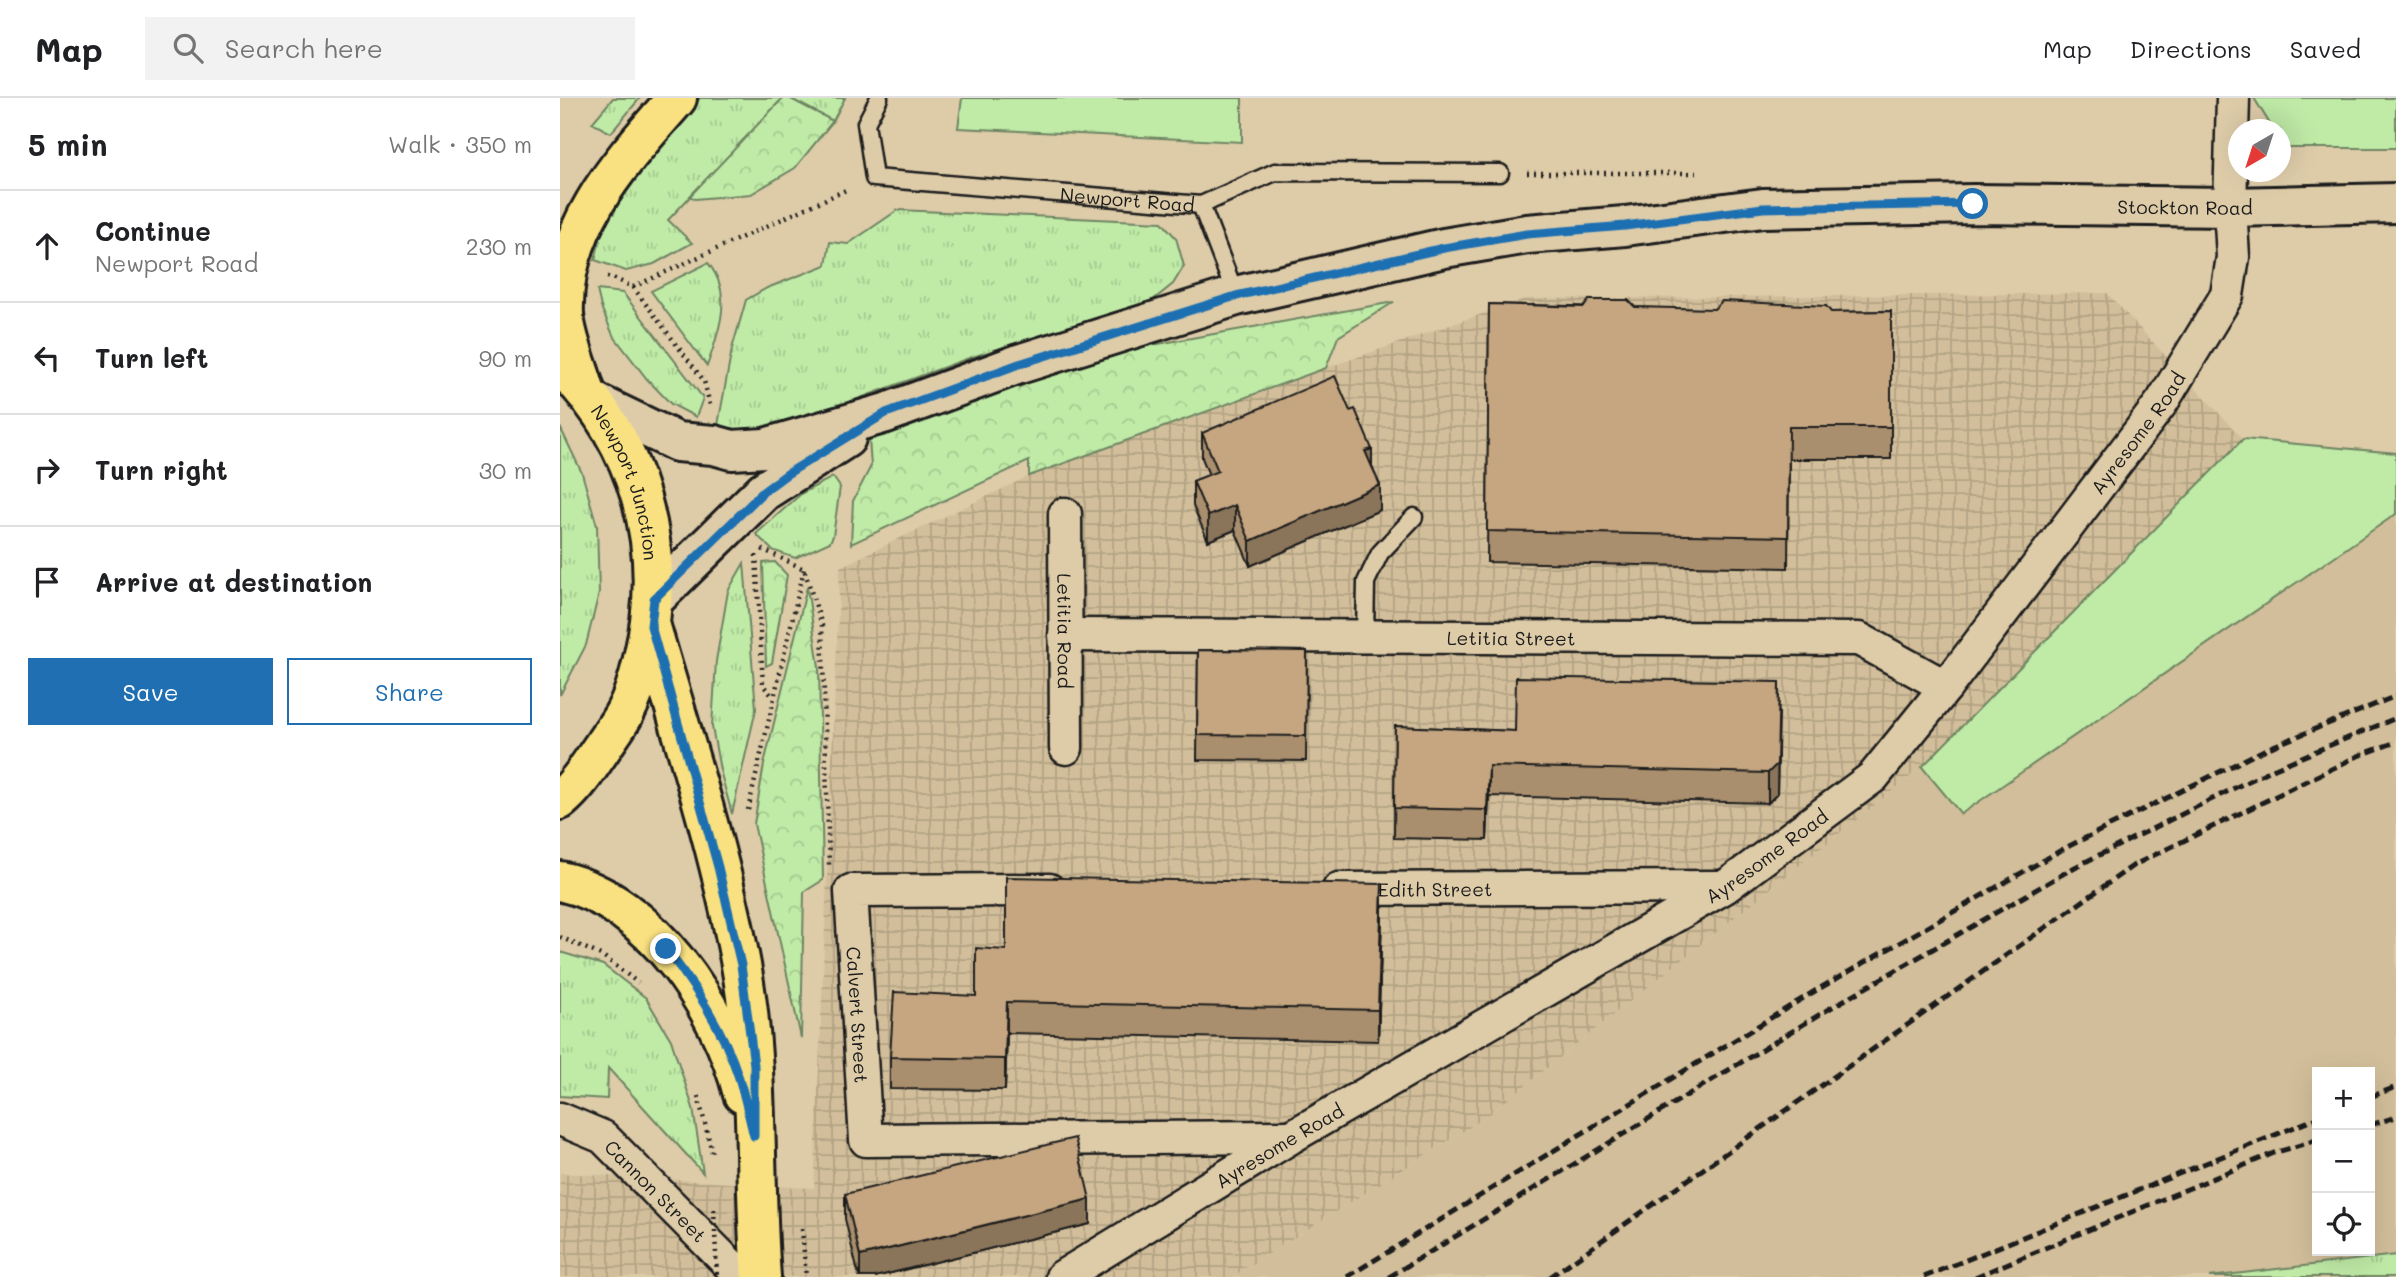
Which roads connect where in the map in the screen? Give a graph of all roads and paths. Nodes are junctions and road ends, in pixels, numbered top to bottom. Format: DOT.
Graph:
graph roads {
  1 [pos="677,98"];
  2 [pos="879,98"];
  3 [pos="2233,98"];
  4 [pos="1500,173"];
  5 [pos="874,177"];
  6 [pos="2396,203"];
  7 [pos="1201,205"];
  8 [pos="2230,207"];
  9 [pos="565,276"];
  10 [pos="633,287"];
  11 [pos="1236,296"];
  12 [pos="580,385"];
  13 [pos="886,413"];
  14 [pos="714,445"];
  15 [pos="1065,514"];
  16 [pos="1414,517"];
  17 [pos="804,569"];
  18 [pos="652,613"];
  19 [pos="1065,635"];
  20 [pos="1365,637"];
  21 [pos="1946,687"];
  22 [pos="774,697"];
  23 [pos="1066,748"];
  24 [pos="560,800"];
  25 [pos="745,822"];
  26 [pos="560,881"];
  27 [pos="1725,887"];
  28 [pos="1309,889"];
  29 [pos="1073,890"];
  30 [pos="850,891"];
  31 [pos="560,937"];
  32 [pos="640,985"];
  33 [pos="695,1085"];
  34 [pos="560,1119"];
  35 [pos="754,1136"];
  36 [pos="1291,1137"];
  37 [pos="713,1161"];
  38 [pos="714,1197"];
  39 [pos="801,1219"];
  40 [pos="717,1277"];
  41 [pos="741,1277"];
  42 [pos="761,1277"];
  43 [pos="806,1277"];
  44 [pos="1062,1277"];
  1 -- 9 [label="main road, Newport Junction"];
  2 -- 5 [label="lane"];
  3 -- 8 [label="street, Ayresome Road"];
  4 -- 7 [label="lane, Newport Road"];
  5 -- 7 [label="lane, Newport Road"];
  5 -- 10 [label="path"];
  6 -- 8 [label="main road, Stockton Road"];
  7 -- 11 [label="lane"];
  8 -- 11 [label="main road, Stockton Road"];
  8 -- 21 [label="street, Ayresome Road"];
  9 -- 10 [label="path"];
  9 -- 12 [label="main road, Newport Junction"];
  10 -- 14 [label="path"];
  11 -- 13 [label="main road"];
  12 -- 14 [label="main road"];
  12 -- 18 [label="main road, Newport Junction"];
  13 -- 14 [label="main road"];
  13 -- 18 [label="main road"];
  15 -- 19 [label="street, Letitia Road"];
  16 -- 20 [label="lane"];
  17 -- 22 [label="path"];
  17 -- 22 [label="path"];
  17 -- 30 [label="path"];
  18 -- 24 [label="main road, Newport Junction"];
  18 -- 35 [label="main road"];
  19 -- 20 [label="street, Letitia Street"];
  19 -- 23 [label="street, Letitia Road"];
  20 -- 21 [label="street, Letitia Street"];
  21 -- 27 [label="street, Ayresome Road"];
  22 -- 25 [label="path"];
  26 -- 35 [label="main road"];
  27 -- 28 [label="street, Edith Street"];
  27 -- 36 [label="street, Ayresome Road"];
  29 -- 30 [label="street"];
  30 -- 36 [label="street, Calvert Street"];
  31 -- 32 [label="path"];
  33 -- 37 [label="path"];
  34 -- 41 [label="street, Cannon Street"];
  35 -- 42 [label="main road"];
  36 -- 44 [label="street, Ayresome Road"];
  38 -- 40 [label="path, bridge"];
  39 -- 43 [label="path"];
}
